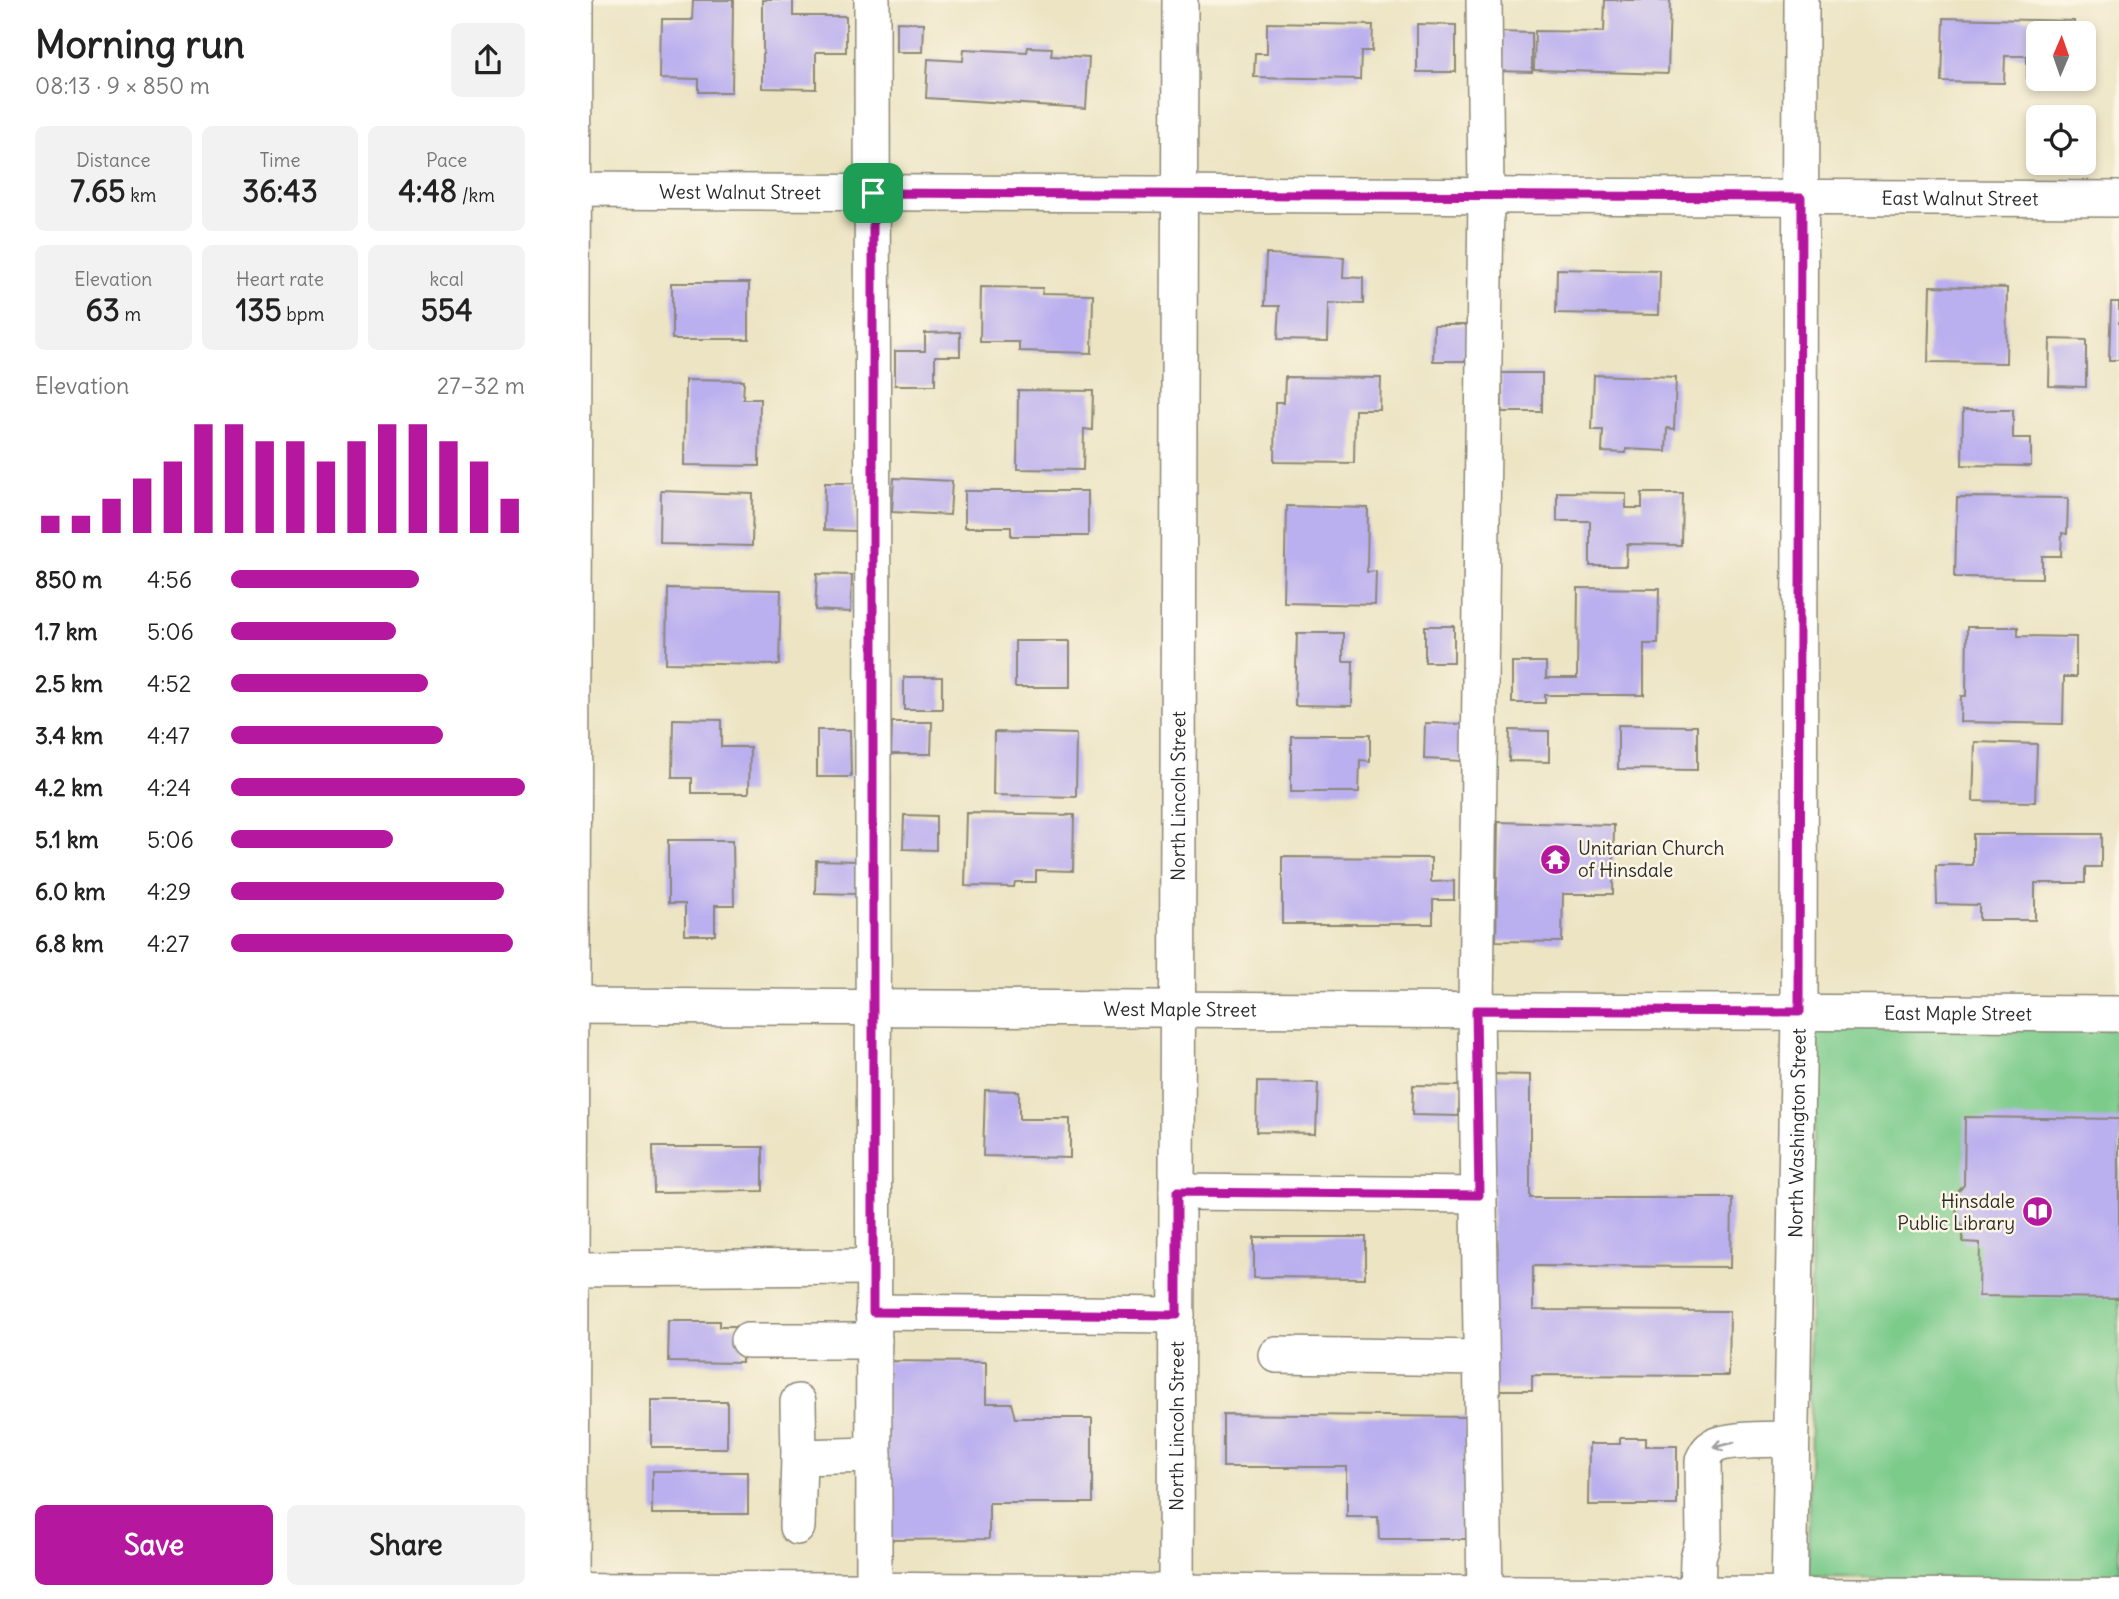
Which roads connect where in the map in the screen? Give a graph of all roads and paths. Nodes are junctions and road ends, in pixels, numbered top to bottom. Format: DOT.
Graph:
graph roads {
  1 [pos="575,0"];
  2 [pos="872,0"];
  3 [pos="1180,0"];
  4 [pos="1484,0"];
  5 [pos="1801,0"];
  6 [pos="567,191"];
  7 [pos="873,193"];
  8 [pos="1180,194"];
  9 [pos="1486,196"];
  10 [pos="1801,197"];
  11 [pos="2119,199"];
  12 [pos="566,1006"];
  13 [pos="873,1008"];
  14 [pos="1177,1009"];
  15 [pos="1476,1010"];
  16 [pos="1799,1012"];
  17 [pos="2119,1014"];
  18 [pos="1177,1192"];
  19 [pos="1479,1195"];
  20 [pos="873,1267"];
  21 [pos="571,1269"];
  22 [pos="1177,1315"];
  23 [pos="874,1327"];
  24 [pos="748,1341"];
  25 [pos="565,1344"];
  26 [pos="1277,1355"];
  27 [pos="1482,1358"];
  28 [pos="798,1402"];
  29 [pos="1791,1439"];
  30 [pos="874,1455"];
  31 [pos="799,1457"];
  32 [pos="797,1527"];
  33 [pos="565,1590"];
  34 [pos="874,1591"];
  35 [pos="1485,1595"];
  36 [pos="1176,1596"];
  37 [pos="1631,1597"];
  38 [pos="1701,1597"];
  39 [pos="1789,1598"];
  40 [pos="2119,1599"];
  1 -- 6 [label="street"];
  2 -- 7 [label="street"];
  3 -- 8 [label="street, North Lincoln Street"];
  4 -- 9 [label="street"];
  5 -- 10 [label="street, North Washington Street"];
  6 -- 7 [label="street, West Walnut Street"];
  6 -- 12 [label="street"];
  7 -- 8 [label="street, West Walnut Street"];
  7 -- 13 [label="street"];
  8 -- 9 [label="street, West Walnut Street"];
  8 -- 14 [label="street, North Lincoln Street"];
  9 -- 10 [label="street, West Walnut Street"];
  9 -- 15 [label="street"];
  10 -- 11 [label="street, East Walnut Street"];
  10 -- 16 [label="street, North Washington Street"];
  12 -- 13 [label="street, West Maple Street"];
  12 -- 21 [label="street"];
  13 -- 14 [label="street, West Maple Street"];
  13 -- 20 [label="street"];
  14 -- 15 [label="street, West Maple Street"];
  14 -- 18 [label="street, North Lincoln Street"];
  15 -- 16 [label="street, West Maple Street"];
  15 -- 19 [label="street"];
  16 -- 17 [label="street, East Maple Street"];
  16 -- 29 [label="street, North Washington Street"];
  18 -- 19 [label="street"];
  18 -- 22 [label="street, North Lincoln Street"];
  19 -- 27 [label="street"];
  20 -- 21 [label="street"];
  20 -- 23 [label="street"];
  21 -- 25 [label="street"];
  22 -- 23 [label="street"];
  22 -- 36 [label="street, North Lincoln Street"];
  23 -- 24 [label="street"];
  23 -- 30 [label="street"];
  25 -- 33 [label="street"];
  26 -- 27 [label="street"];
  27 -- 35 [label="street"];
  28 -- 31 [label="street"];
  29 -- 38 [label="street, one-way"];
  29 -- 39 [label="street, North Washington Street"];
  30 -- 31 [label="street"];
  30 -- 34 [label="street"];
  31 -- 32 [label="street"];
  33 -- 34 [label="main road"];
  34 -- 36 [label="main road"];
  35 -- 36 [label="main road"];
  35 -- 37 [label="main road"];
  37 -- 38 [label="main road"];
  38 -- 39 [label="main road"];
  39 -- 40 [label="main road"];
}
